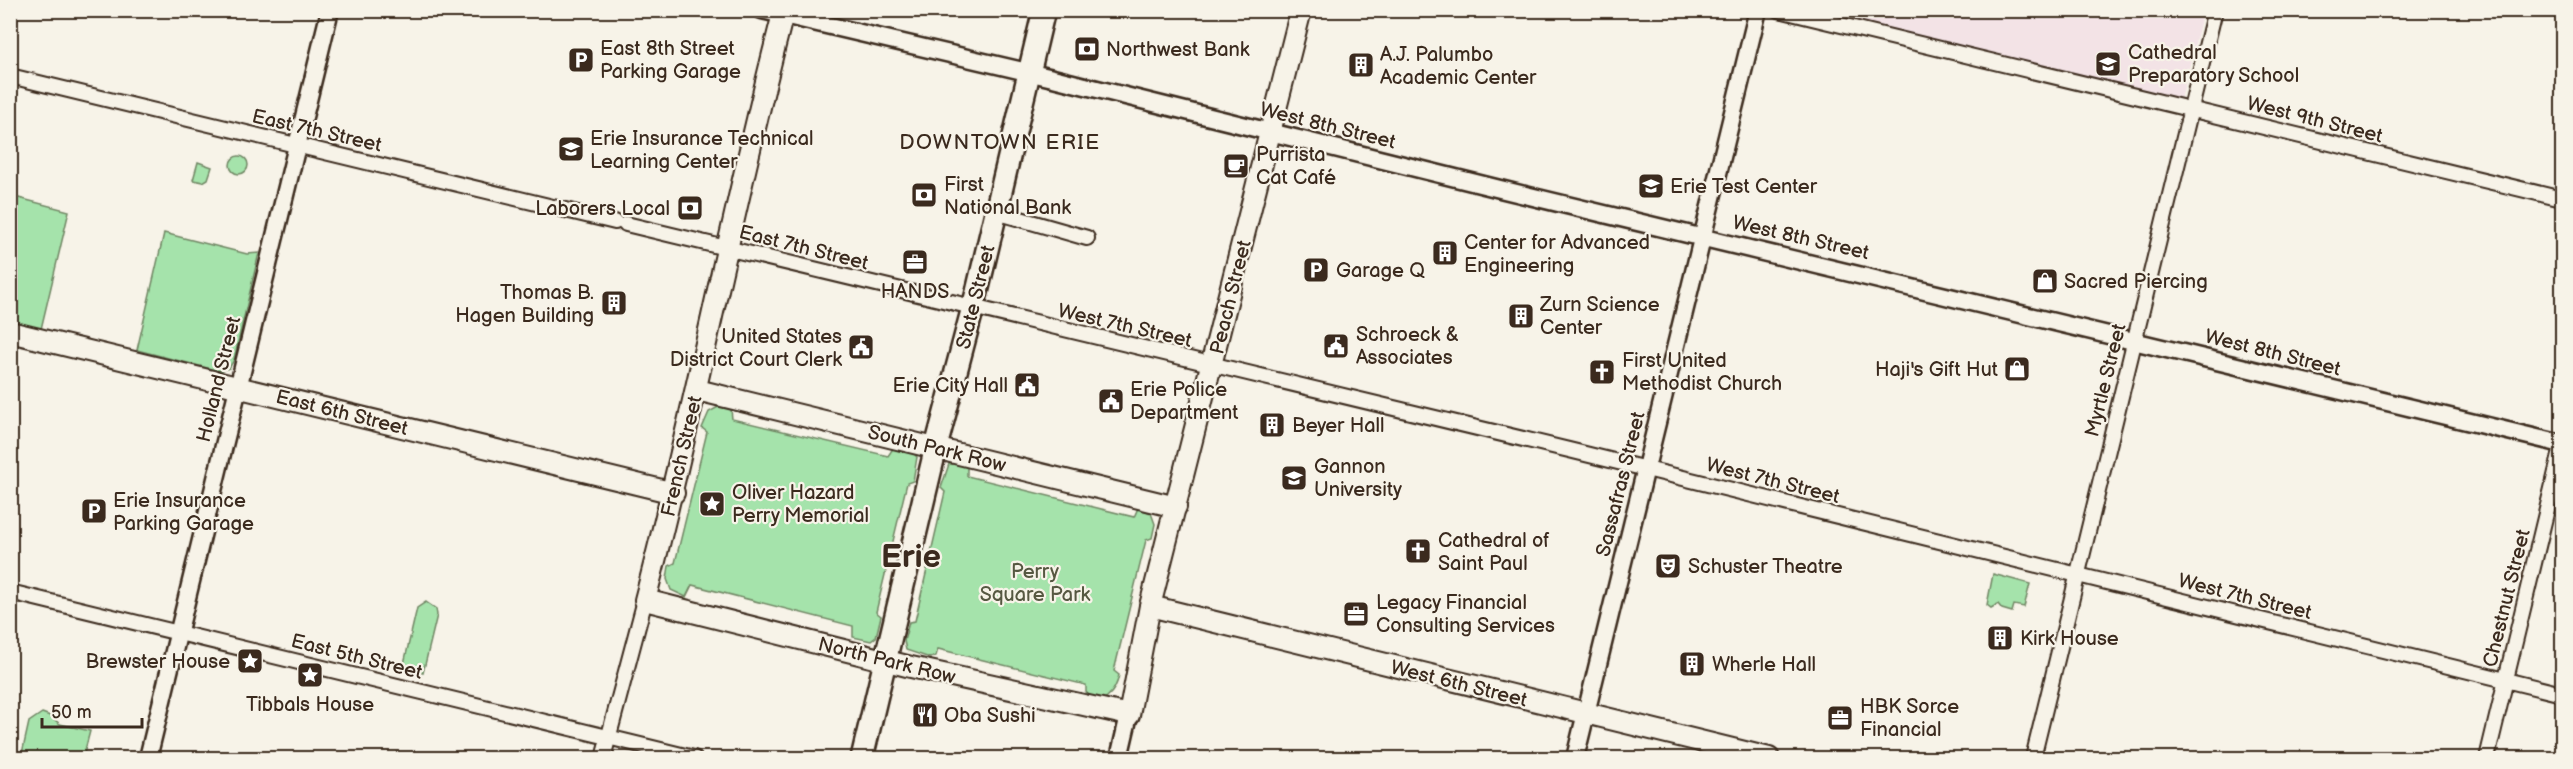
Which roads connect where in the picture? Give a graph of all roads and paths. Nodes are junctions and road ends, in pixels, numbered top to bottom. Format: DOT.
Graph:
graph roads {
  1 [pos="330,10"];
  2 [pos="762,10"];
  3 [pos="1044,10"];
  4 [pos="1301,10"];
  5 [pos="1758,10"];
  6 [pos="1779,10"];
  7 [pos="2215,10"];
  8 [pos="783,13"];
  9 [pos="1029,73"];
  10 [pos="10,76"];
  11 [pos="2191,109"];
  12 [pos="1272,132"];
  13 [pos="296,145"];
  14 [pos="2562,199"];
  15 [pos="996,212"];
  16 [pos="1703,236"];
  17 [pos="1087,238"];
  18 [pos="727,248"];
  19 [pos="972,309"];
  20 [pos="10,332"];
  21 [pos="2135,340"];
  22 [pos="1213,365"];
  23 [pos="237,386"];
  24 [pos="697,390"];
  25 [pos="2562,446"];
  26 [pos="936,447"];
  27 [pos="1646,469"];
  28 [pos="674,493"];
  29 [pos="1176,507"];
  30 [pos="2077,574"];
  31 [pos="10,592"];
  32 [pos="645,600"];
  33 [pos="1150,606"];
  34 [pos="178,632"];
  35 [pos="885,660"];
  36 [pos="2506,680"];
  37 [pos="2562,694"];
  38 [pos="1586,714"];
  39 [pos="1129,715"];
  40 [pos="608,738"];
  41 [pos="148,759"];
  42 [pos="603,759"];
  43 [pos="694,759"];
  44 [pos="862,759"];
  45 [pos="1119,759"];
  46 [pos="1575,759"];
  47 [pos="1769,759"];
  48 [pos="2032,759"];
  49 [pos="2487,759"];
  1 -- 13 [label="street, Holland Street"];
  2 -- 8 [label="street, West 8th Street"];
  3 -- 9 [label="main road, State Street"];
  4 -- 12 [label="main road, Peach Street"];
  5 -- 16 [label="street, Sassafras Street"];
  6 -- 11 [label="street, West 9th Street"];
  7 -- 11 [label="street, Myrtle Street"];
  8 -- 9 [label="street, West 8th Street"];
  8 -- 18 [label="main road, French Street"];
  9 -- 12 [label="street, West 8th Street"];
  9 -- 15 [label="main road, State Street"];
  10 -- 13 [label="street, East 7th Street"];
  11 -- 14 [label="street, West 9th Street"];
  11 -- 21 [label="street, Myrtle Street"];
  12 -- 16 [label="street, West 8th Street"];
  12 -- 22 [label="main road, Peach Street"];
  13 -- 18 [label="street, East 7th Street"];
  13 -- 23 [label="street, Holland Street"];
  15 -- 17 [label="street"];
  15 -- 19 [label="main road, State Street"];
  16 -- 21 [label="street, West 8th Street"];
  16 -- 27 [label="street, Sassafras Street"];
  18 -- 19 [label="street, East 7th Street"];
  18 -- 24 [label="main road, French Street"];
  19 -- 22 [label="street, West 7th Street"];
  19 -- 26 [label="main road, State Street"];
  20 -- 23 [label="main road, East 6th Street"];
  21 -- 25 [label="street, West 8th Street"];
  21 -- 30 [label="street, Myrtle Street"];
  22 -- 27 [label="street, West 7th Street"];
  22 -- 29 [label="main road, Peach Street"];
  23 -- 28 [label="main road, East 6th Street"];
  23 -- 34 [label="street, Holland Street"];
  24 -- 26 [label="main road, South Park Row"];
  24 -- 28 [label="main road, French Street"];
  25 -- 36 [label="street, Chestnut Street"];
  26 -- 29 [label="main road, South Park Row"];
  26 -- 35 [label="main road, State Street"];
  27 -- 30 [label="street, West 7th Street"];
  27 -- 38 [label="street, Sassafras Street"];
  28 -- 32 [label="main road, French Street"];
  29 -- 33 [label="main road, Peach Street"];
  30 -- 36 [label="street, West 7th Street"];
  30 -- 48 [label="street, Myrtle Street"];
  31 -- 34 [label="street, East 5th Street"];
  32 -- 35 [label="main road, North Park Row"];
  32 -- 40 [label="street, French Street"];
  33 -- 38 [label="main road, West 6th Street"];
  33 -- 39 [label="main road, Peach Street"];
  34 -- 40 [label="street, East 5th Street"];
  34 -- 41 [label="street, Holland Street"];
  35 -- 39 [label="main road, North Park Row"];
  35 -- 44 [label="main road, State Street"];
  36 -- 37 [label="street, West 7th Street"];
  36 -- 49 [label="street, Chestnut Street"];
  38 -- 46 [label="street, Sassafras Street"];
  38 -- 47 [label="main road, West 6th Street"];
  39 -- 45 [label="street, Peach Street"];
  40 -- 42 [label="street, French Street"];
  40 -- 43 [label="street, East 5th Street"];
}
